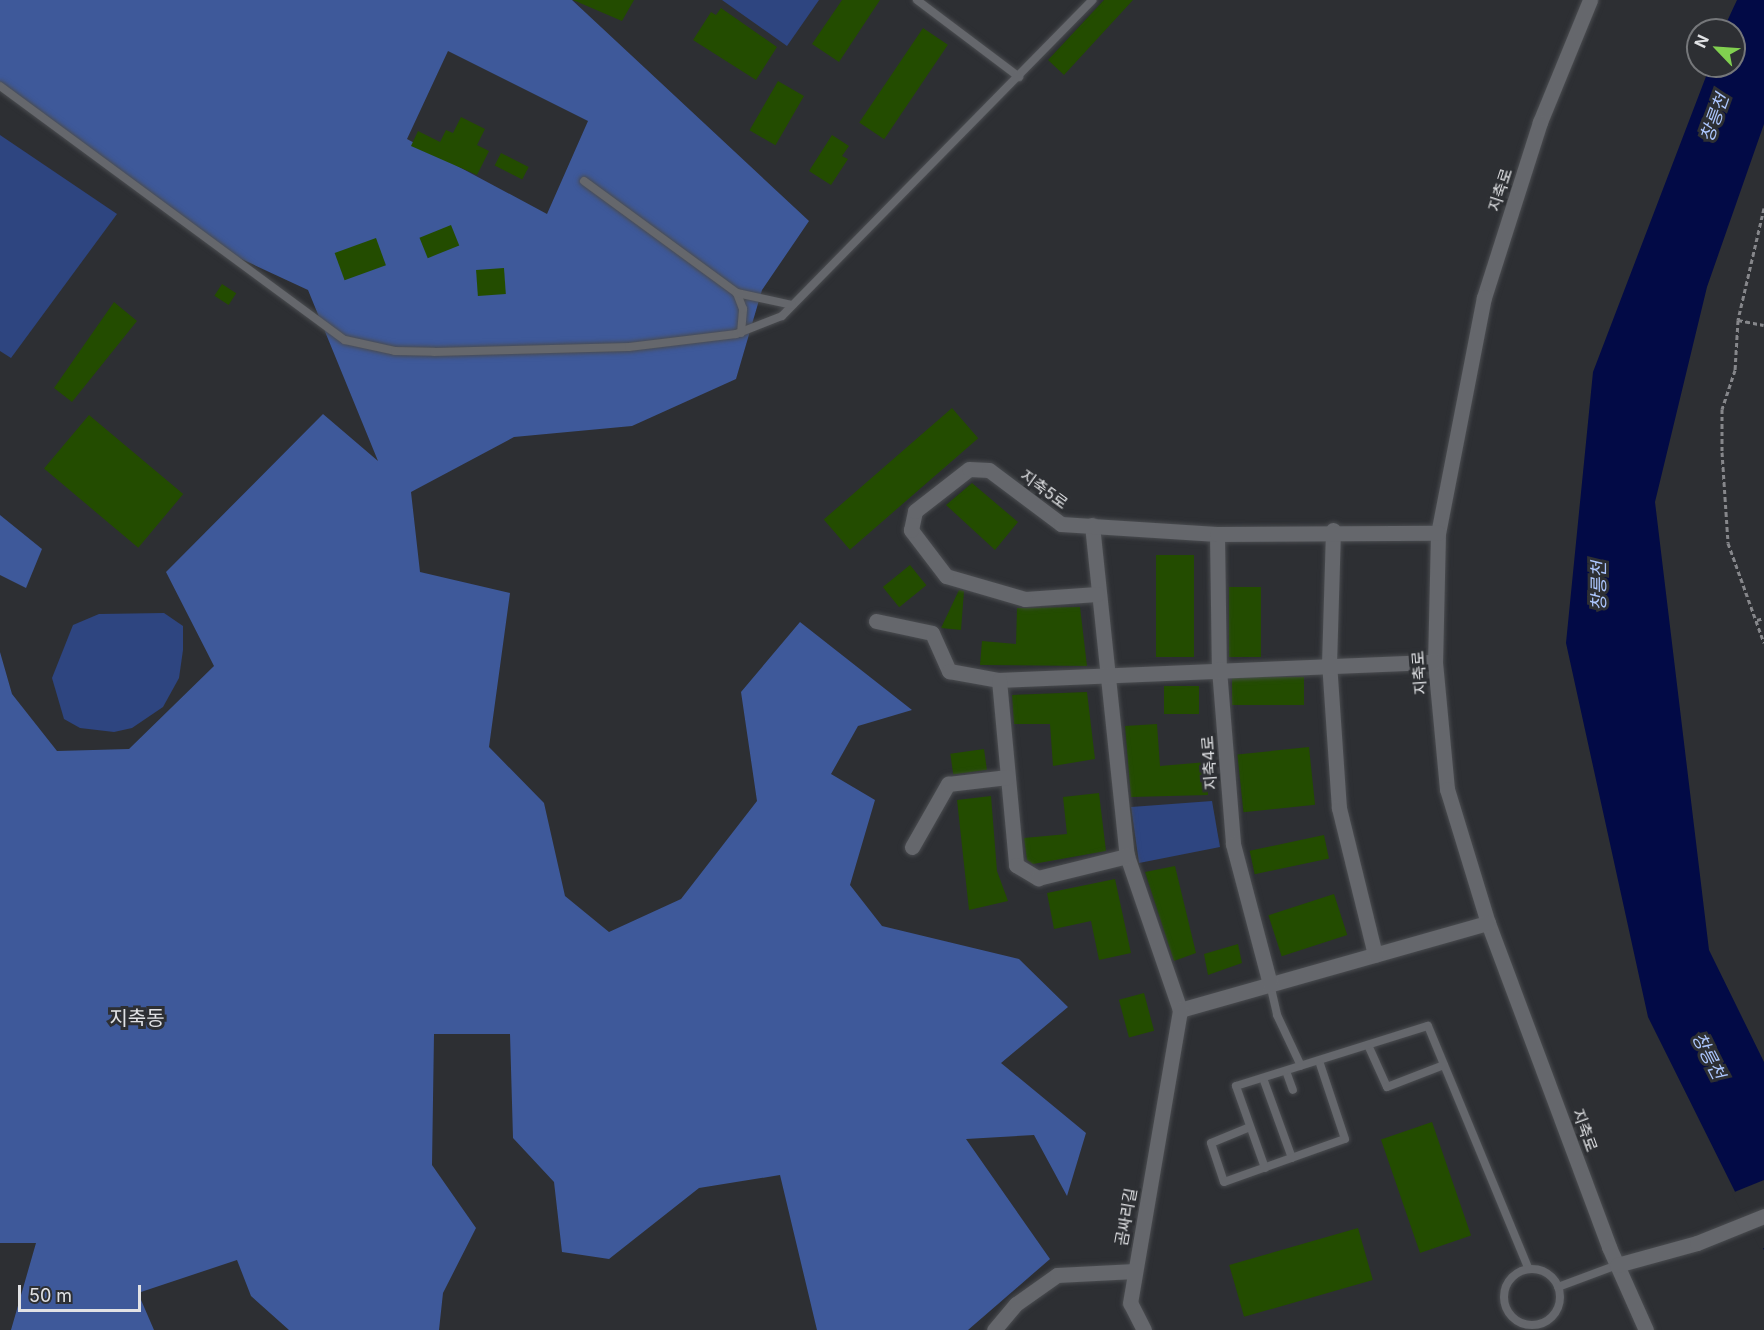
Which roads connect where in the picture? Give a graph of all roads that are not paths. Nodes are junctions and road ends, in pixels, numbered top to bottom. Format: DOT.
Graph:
graph roads {
  1 [pos="917,0"];
  2 [pos="1092,0"];
  3 [pos="1591,1"];
  4 [pos="1019,77"];
  5 [pos="0,86"];
  6 [pos="584,181"];
  7 [pos="737,293"];
  8 [pos="792,305"];
  9 [pos="741,333"];
  10 [pos="1092,525"];
  11 [pos="1332,530"];
  12 [pos="1438,533"];
  13 [pos="1217,534"];
  14 [pos="1097,594"];
  15 [pos="876,621"];
  16 [pos="1329,662"];
  17 [pos="1435,662"];
  18 [pos="1220,669"];
  19 [pos="1107,674"];
  20 [pos="999,680"];
  21 [pos="1008,777"];
  22 [pos="912,847"];
  23 [pos="1127,856"];
  24 [pos="1488,923"];
  25 [pos="1375,955"];
  26 [pos="1270,984"];
  27 [pos="1180,1010"];
  28 [pos="1368,1045"];
  29 [pos="1319,1061"];
  30 [pos="1444,1065"];
  31 [pos="1301,1066"];
  32 [pos="1286,1071"];
  33 [pos="1263,1078"];
  34 [pos="1293,1090"];
  35 [pos="1250,1127"];
  36 [pos="1292,1158"];
  37 [pos="1265,1168"];
  38 [pos="1764,1216"];
  39 [pos="1617,1265"];
  40 [pos="1528,1268"];
  41 [pos="1136,1271"];
  42 [pos="1558,1287"];
  43 [pos="1548,1326"];
  44 [pos="994,1330"];
  45 [pos="1144,1330"];
  46 [pos="1646,1330"];
  1 -- 4 [label="lane"];
  2 -- 4 [label="lane"];
  3 -- 12 [label="street, 지축로"];
  4 -- 8 [label="lane"];
  5 -- 9 [label="lane"];
  6 -- 7 [label="lane"];
  7 -- 8 [label="lane"];
  7 -- 9 [label="lane"];
  8 -- 9 [label="lane"];
  10 -- 13 [label="street, 지축5로"];
  10 -- 14 [label="street"];
  10 -- 14 [label="street, 지축5로"];
  11 -- 12 [label="street, 지축5로"];
  11 -- 13 [label="street, 지축5로"];
  11 -- 16 [label="street"];
  12 -- 17 [label="street, 지축로"];
  13 -- 18 [label="street, 지축4로"];
  14 -- 19 [label="street"];
  15 -- 20 [label="street"];
  16 -- 17 [label="street"];
  16 -- 18 [label="street"];
  16 -- 25 [label="street"];
  17 -- 24 [label="street, 지축로"];
  18 -- 19 [label="street"];
  18 -- 26 [label="street, 지축4로"];
  19 -- 20 [label="street"];
  19 -- 23 [label="street"];
  20 -- 21 [label="street"];
  21 -- 22 [label="street"];
  21 -- 23 [label="street"];
  23 -- 27 [label="street"];
  24 -- 25 [label="street"];
  24 -- 39 [label="street, 지축로"];
  25 -- 26 [label="street"];
  26 -- 27 [label="street"];
  26 -- 31 [label="lane"];
  27 -- 41 [label="street, 곰싸리길"];
  28 -- 29 [label="lane"];
  28 -- 30 [label="lane"];
  28 -- 30 [label="lane"];
  29 -- 31 [label="lane"];
  29 -- 36 [label="lane"];
  30 -- 40 [label="lane"];
  31 -- 32 [label="lane"];
  32 -- 33 [label="lane"];
  32 -- 34 [label="lane"];
  33 -- 35 [label="lane"];
  33 -- 36 [label="lane"];
  35 -- 37 [label="lane"];
  35 -- 37 [label="lane"];
  36 -- 37 [label="lane"];
  38 -- 39 [label="street"];
  39 -- 42 [label="lane"];
  39 -- 46 [label="street, 지축로"];
  40 -- 42 [label="lane"];
  40 -- 43 [label="lane"];
  41 -- 44 [label="street, 곰싸리길"];
  41 -- 45 [label="street"];
  42 -- 43 [label="lane"];
}
